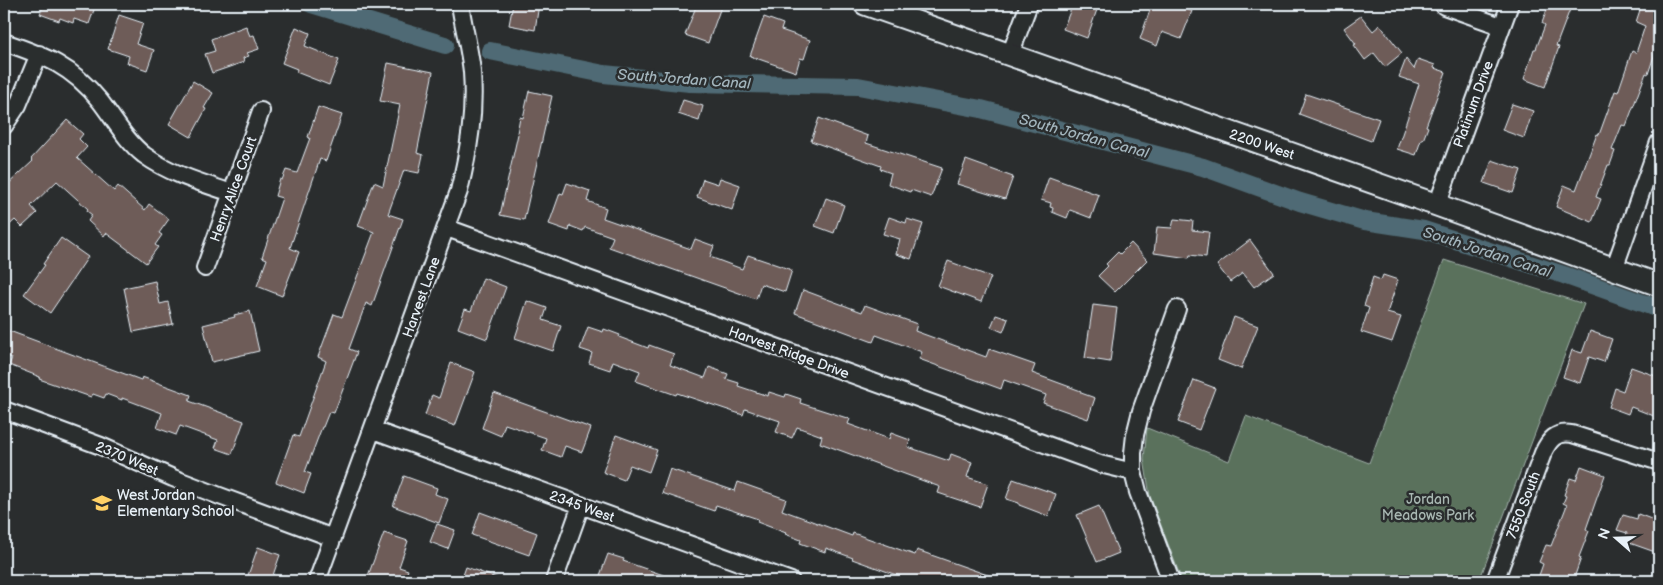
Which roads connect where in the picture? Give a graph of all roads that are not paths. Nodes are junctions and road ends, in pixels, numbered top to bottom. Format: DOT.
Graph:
graph roads {
  1 [pos="460,4"];
  2 [pos="865,4"];
  3 [pos="1029,4"];
  4 [pos="1510,4"];
  5 [pos="1444,6"];
  6 [pos="1501,26"];
  7 [pos="4,42"];
  8 [pos="39,54"];
  9 [pos="1010,55"];
  10 [pos="261,111"];
  11 [pos="4,126"];
  12 [pos="1659,142"];
  13 [pos="232,193"];
  14 [pos="1437,205"];
  15 [pos="446,228"];
  16 [pos="205,268"];
  17 [pos="1614,269"];
  18 [pos="1659,285"];
  19 [pos="1177,309"];
  20 [pos="4,410"];
  21 [pos="373,430"];
  22 [pos="1659,462"];
  23 [pos="1133,472"];
  24 [pos="582,505"];
  25 [pos="334,538"];
  26 [pos="318,581"];
  27 [pos="554,581"];
  28 [pos="788,581"];
  29 [pos="1171,581"];
  30 [pos="1495,581"];
  1 -- 15 [label="street, Harvest Lane"];
  2 -- 9 [label="street, 2200 West"];
  3 -- 9 [label="street"];
  4 -- 6 [label="street, Platinum Drive"];
  5 -- 6 [label="street"];
  6 -- 14 [label="street, Platinum Drive"];
  7 -- 8 [label="street"];
  8 -- 11 [label="street"];
  8 -- 13 [label="street"];
  9 -- 14 [label="street, 2200 West"];
  10 -- 13 [label="street, Henry Alice Court"];
  12 -- 17 [label="street"];
  13 -- 16 [label="street, Henry Alice Court"];
  14 -- 17 [label="street, 2200 West"];
  15 -- 21 [label="street, Harvest Lane"];
  15 -- 23 [label="street, Harvest Ridge Drive"];
  17 -- 18 [label="street, 2200 West"];
  19 -- 23 [label="street"];
  20 -- 25 [label="street, 2370 West"];
  21 -- 24 [label="street, 2345 West"];
  21 -- 25 [label="street, Harvest Lane"];
  22 -- 30 [label="street, 7550 South"];
  23 -- 29 [label="street"];
  24 -- 27 [label="street"];
  24 -- 28 [label="street, 2345 West"];
  25 -- 26 [label="street, Harvest Lane"];
}
